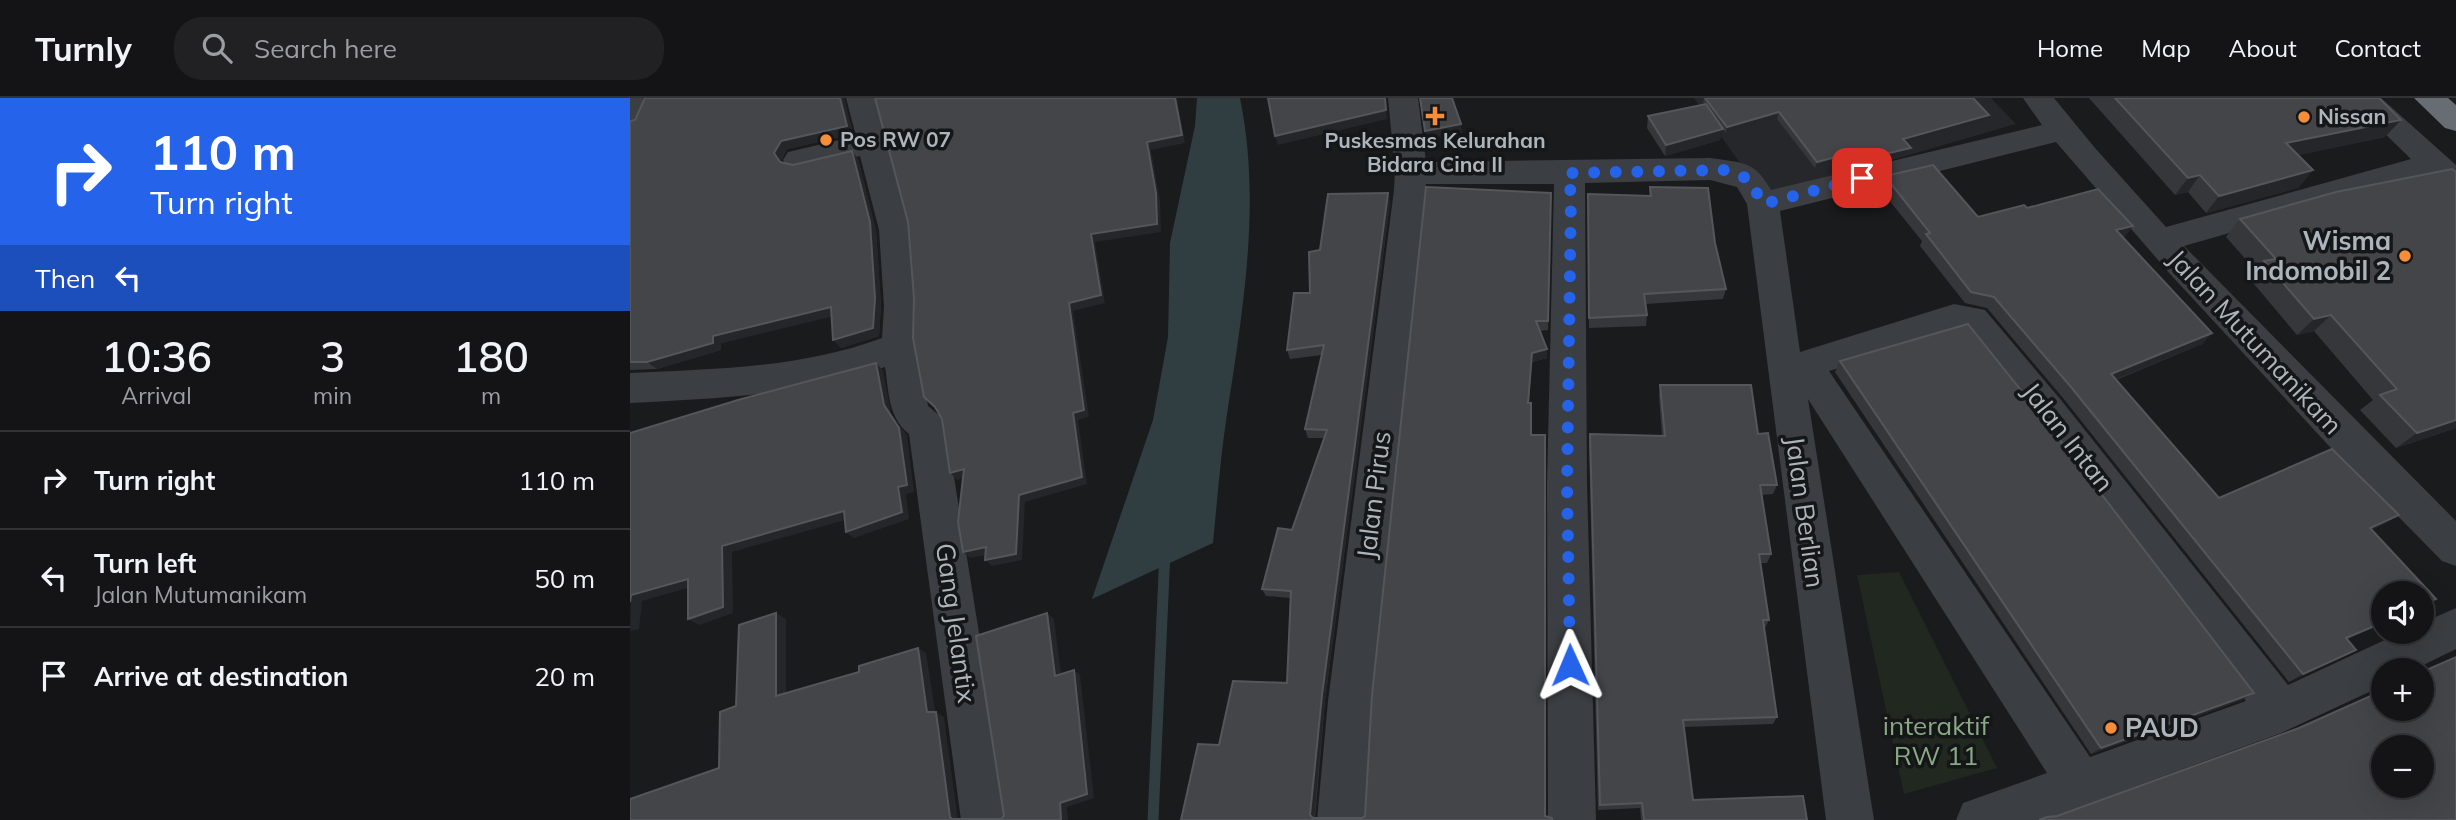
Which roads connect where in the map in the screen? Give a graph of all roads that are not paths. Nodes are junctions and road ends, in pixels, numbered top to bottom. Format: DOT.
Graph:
graph roads {
  1 [pos="640,98"];
  2 [pos="861,98"];
  3 [pos="1403,98"];
  4 [pos="2038,98"];
  5 [pos="2363,98"];
  6 [pos="2428,98"];
  7 [pos="630,120"];
  8 [pos="2456,121"];
  9 [pos="2062,130"];
  10 [pos="873,143"];
  11 [pos="799,160"];
  12 [pos="1410,170"];
  13 [pos="1568,173"];
  14 [pos="2448,175"];
  15 [pos="1763,204"];
  16 [pos="2160,241"];
  17 [pos="899,346"];
  18 [pos="1795,368"];
  19 [pos="630,388"];
  20 [pos="2456,548"];
  21 [pos="2456,628"];
  22 [pos="2281,711"];
  23 [pos="2081,784"];
  24 [pos="985,820"];
  25 [pos="1341,820"];
  26 [pos="1572,820"];
  27 [pos="1850,820"];
  28 [pos="1980,820"];
  1 -- 7 [label="street"];
  2 -- 10 [label="street"];
  3 -- 12 [label="street, Jalan Pirus"];
  4 -- 9 [label="street, Jalan Mutumanikam"];
  5 -- 14 [label="street"];
  6 -- 8 [label="highway"];
  9 -- 15 [label="street"];
  9 -- 16 [label="street, Jalan Mutumanikam"];
  10 -- 11 [label="street"];
  10 -- 17 [label="street"];
  12 -- 13 [label="street"];
  12 -- 25 [label="street, Jalan Pirus"];
  13 -- 15 [label="street"];
  13 -- 26 [label="street"];
  14 -- 16 [label="street"];
  15 -- 18 [label="street, Jalan Berlian"];
  16 -- 20 [label="street, Jalan Mutumanikam"];
  17 -- 19 [label="street"];
  17 -- 24 [label="street, Gang Jelantix"];
  18 -- 22 [label="street, Jalan Intan"];
  18 -- 23 [label="street"];
  18 -- 27 [label="street, Jalan Berlian"];
  21 -- 22 [label="street"];
  22 -- 23 [label="street"];
  23 -- 28 [label="street"];
}
